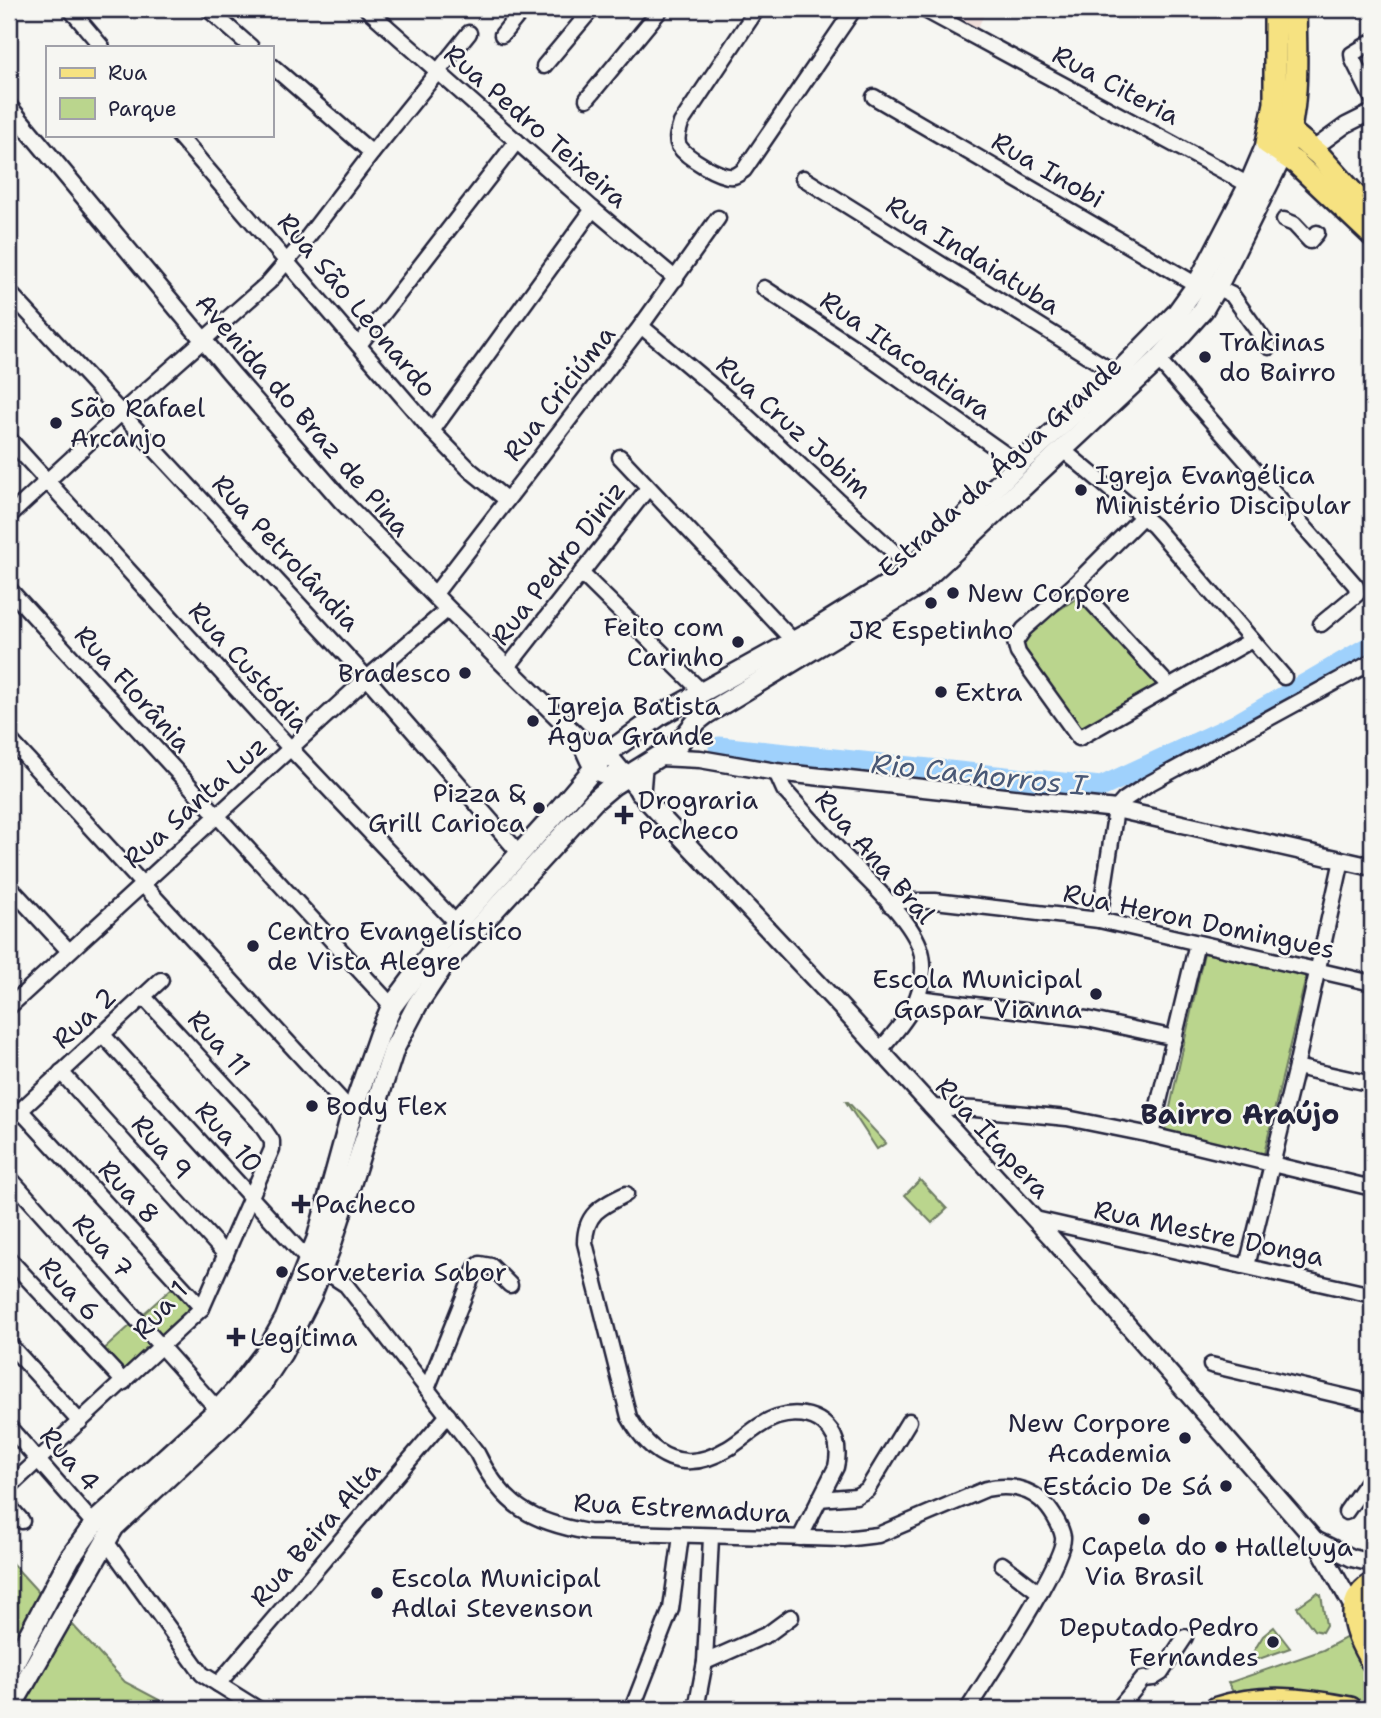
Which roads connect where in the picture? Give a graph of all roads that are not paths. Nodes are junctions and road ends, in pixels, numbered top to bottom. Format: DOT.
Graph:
graph roads {
  1 [pos="70,9"];
  2 [pos="208,9"];
  3 [pos="367,9"];
  4 [pos="523,9"];
  5 [pos="592,9"];
  6 [pos="660,9"];
  7 [pos="757,9"];
  8 [pos="854,9"];
  9 [pos="923,9"];
  10 [pos="1275,9"];
  11 [pos="1296,9"];
  12 [pos="470,33"];
  13 [pos="502,35"];
  14 [pos="1372,42"];
  15 [pos="101,46"];
  16 [pos="250,46"];
  17 [pos="544,66"];
  18 [pos="273,67"];
  19 [pos="438,73"];
  20 [pos="874,97"];
  21 [pos="1372,98"];
  22 [pos="587,99"];
  23 [pos="9,107"];
  24 [pos="1372,112"];
  25 [pos="1282,124"];
  26 [pos="179,136"];
  27 [pos="517,141"];
  28 [pos="372,153"];
  29 [pos="1287,155"];
  30 [pos="803,178"];
  31 [pos="1249,185"];
  32 [pos="593,209"];
  33 [pos="1372,214"];
  34 [pos="718,218"];
  35 [pos="1284,220"];
  36 [pos="1317,233"];
  37 [pos="1372,235"];
  38 [pos="288,261"];
  39 [pos="676,279"];
  40 [pos="1207,286"];
  41 [pos="764,288"];
  42 [pos="9,292"];
  43 [pos="641,326"];
  44 [pos="203,340"];
  45 [pos="359,345"];
  46 [pos="1269,346"];
  47 [pos="1158,360"];
  48 [pos="1117,374"];
  49 [pos="122,412"];
  50 [pos="432,431"];
  51 [pos="9,439"];
  52 [pos="1063,450"];
  53 [pos="620,457"];
  54 [pos="1019,464"];
  55 [pos="48,481"];
  56 [pos="648,488"];
  57 [pos="507,500"];
  58 [pos="9,516"];
  59 [pos="1143,516"];
  60 [pos="911,568"];
  61 [pos="581,573"];
  62 [pos="1075,584"];
  63 [pos="9,589"];
  64 [pos="434,595"];
  65 [pos="448,610"];
  66 [pos="853,617"];
  67 [pos="1321,624"];
  68 [pos="1252,640"];
  69 [pos="799,648"];
  70 [pos="1372,662"];
  71 [pos="507,668"];
  72 [pos="1284,677"];
  73 [pos="368,678"];
  74 [pos="1169,686"];
  75 [pos="701,691"];
  76 [pos="659,716"];
  77 [pos="685,736"];
  78 [pos="9,739"];
  79 [pos="290,748"];
  80 [pos="659,757"];
  81 [pos="700,759"];
  82 [pos="599,761"];
  83 [pos="635,772"];
  84 [pos="776,772"];
  85 [pos="640,792"];
  86 [pos="1116,809"];
  87 [pos="216,816"];
  88 [pos="520,854"];
  89 [pos="1342,860"];
  90 [pos="1372,867"];
  91 [pos="142,883"];
  92 [pos="9,886"];
  93 [pos="890,905"];
  94 [pos="1099,920"];
  95 [pos="457,924"];
  96 [pos="1197,943"];
  97 [pos="69,951"];
  98 [pos="1316,970"];
  99 [pos="161,980"];
  100 [pos="1372,982"];
  101 [pos="143,996"];
  102 [pos="918,998"];
  103 [pos="393,1006"];
  104 [pos="9,1007"];
  105 [pos="102,1034"];
  106 [pos="1175,1038"];
  107 [pos="880,1050"];
  108 [pos="1296,1067"];
  109 [pos="61,1072"];
  110 [pos="1372,1084"];
  111 [pos="931,1107"];
  112 [pos="20,1110"];
  113 [pos="352,1112"];
  114 [pos="9,1121"];
  115 [pos="259,1122"];
  116 [pos="1151,1135"];
  117 [pos="1271,1164"];
  118 [pos="9,1178"];
  119 [pos="1372,1188"];
  120 [pos="626,1194"];
  121 [pos="250,1197"];
  122 [pos="1035,1219"];
  123 [pos="226,1255"];
  124 [pos="9,1259"];
  125 [pos="316,1265"];
  126 [pos="1247,1266"];
  127 [pos="510,1285"];
  128 [pos="1372,1295"];
  129 [pos="202,1308"];
  130 [pos="9,1344"];
  131 [pos="162,1348"];
  132 [pos="1211,1365"];
  133 [pos="124,1382"];
  134 [pos="428,1389"];
  135 [pos="1372,1403"];
  136 [pos="218,1410"];
  137 [pos="448,1415"];
  138 [pos="909,1421"];
  139 [pos="80,1422"];
  140 [pos="9,1427"];
  141 [pos="38,1460"];
  142 [pos="1372,1475"];
  143 [pos="9,1487"];
  144 [pos="819,1499"];
  145 [pos="9,1506"];
  146 [pos="1346,1512"];
  147 [pos="23,1521"];
  148 [pos="100,1532"];
  149 [pos="681,1536"];
  150 [pos="711,1537"];
  151 [pos="800,1538"];
  152 [pos="1315,1540"];
  153 [pos="1372,1563"];
  154 [pos="1002,1564"];
  155 [pos="1372,1584"];
  156 [pos="1040,1593"];
  157 [pos="1353,1606"];
  158 [pos="791,1617"];
  159 [pos="1185,1637"];
  160 [pos="705,1662"];
  161 [pos="1372,1662"];
  162 [pos="9,1672"];
  163 [pos="218,1684"];
  164 [pos="10,1709"];
  165 [pos="258,1709"];
  166 [pos="632,1709"];
  167 [pos="695,1709"];
  168 [pos="968,1709"];
  169 [pos="1118,1709"];
  170 [pos="1217,1709"];
  171 [pos="1350,1709"];
  1 -- 15 [label="street"];
  2 -- 16 [label="street"];
  3 -- 19 [label="street, Rua Pedro Teixeira"];
  4 -- 13 [label="street"];
  5 -- 17 [label="street"];
  6 -- 22 [label="street"];
  7 -- 8 [label="street"];
  9 -- 31 [label="street, Rua Citeria"];
  10 -- 25 [label="main road, Estrada da Água Grande"];
  11 -- 25 [label="main road, Estrada da Água Grande"];
  12 -- 19 [label="street"];
  14 -- 21 [label="street"];
  18 -- 28 [label="street"];
  19 -- 27 [label="street, Rua Pedro Teixeira"];
  19 -- 28 [label="street"];
  20 -- 40 [label="street, Rua Inobi"];
  23 -- 44 [label="street, Avenida do Braz de Pina"];
  24 -- 29 [label="street"];
  25 -- 29 [label="main road"];
  25 -- 29 [label="main road, Estrada da Água Grande"];
  26 -- 38 [label="street, Rua São Leonardo"];
  27 -- 32 [label="street, Rua Pedro Teixeira"];
  27 -- 45 [label="street"];
  28 -- 38 [label="street"];
  29 -- 31 [label="main road, Estrada da Água Grande"];
  29 -- 33 [label="main road"];
  29 -- 37 [label="main road"];
  29 -- 40 [label="main road, Estrada da Água Grande"];
  30 -- 48 [label="street, Rua Indaiatuba"];
  31 -- 40 [label="main road, Estrada da Água Grande"];
  32 -- 39 [label="street, Rua Pedro Teixeira"];
  32 -- 50 [label="street"];
  34 -- 39 [label="street, Rua Criciúma"];
  35 -- 36 [label="street"];
  38 -- 44 [label="street"];
  38 -- 45 [label="street, Rua São Leonardo"];
  39 -- 43 [label="street, Rua Criciúma"];
  40 -- 46 [label="street, Rua Inobi"];
  40 -- 47 [label="main road, Estrada da Água Grande"];
  40 -- 48 [label="main road, Estrada da Água Grande"];
  41 -- 54 [label="street, Rua Itacoatiara"];
  42 -- 49 [label="street, Rua Petrolândia"];
  43 -- 57 [label="street, Rua Criciúma"];
  43 -- 60 [label="street, Rua Cruz Jobim"];
  44 -- 49 [label="street"];
  44 -- 64 [label="street, Avenida do Braz de Pina"];
  45 -- 50 [label="street, Rua São Leonardo"];
  47 -- 52 [label="main road, Estrada da Água Grande"];
  47 -- 67 [label="street"];
  48 -- 54 [label="main road, Estrada da Água Grande"];
  49 -- 55 [label="street"];
  49 -- 73 [label="street, Rua Petrolândia"];
  50 -- 57 [label="street, Rua São Leonardo"];
  51 -- 55 [label="street, Rua Custódia"];
  52 -- 59 [label="street"];
  52 -- 66 [label="main road, Estrada da Água Grande"];
  53 -- 56 [label="street"];
  54 -- 60 [label="main road, Estrada da Água Grande"];
  55 -- 58 [label="street"];
  55 -- 79 [label="street, Rua Custódia"];
  56 -- 61 [label="street, Rua Pedro Diniz"];
  56 -- 69 [label="street"];
  57 -- 64 [label="street, Rua Criciúma"];
  59 -- 62 [label="street"];
  59 -- 68 [label="street"];
  60 -- 66 [label="main road, Estrada da Água Grande"];
  61 -- 71 [label="street, Rua Pedro Diniz"];
  61 -- 75 [label="street"];
  62 -- 74 [label="street"];
  62 -- 74 [label="street"];
  63 -- 87 [label="street, Rua Florânia"];
  64 -- 65 [label="street, Avenida do Braz de Pina"];
  65 -- 71 [label="street, Avenida do Braz de Pina"];
  65 -- 73 [label="street, Rua Santa Luz"];
  66 -- 69 [label="main road, Estrada da Água Grande"];
  68 -- 72 [label="street"];
  68 -- 74 [label="street"];
  69 -- 75 [label="main road, Estrada da Água Grande"];
  69 -- 77 [label="main road, Estrada da Água Grande"];
  70 -- 86 [label="street"];
  71 -- 82 [label="street, Avenida do Braz de Pina"];
  73 -- 79 [label="street, Rua Santa Luz"];
  73 -- 88 [label="street, Rua Petrolândia"];
  75 -- 76 [label="main road, Estrada da Água Grande"];
  76 -- 77 [label="main road"];
  76 -- 82 [label="main road, Estrada da Água Grande"];
  77 -- 80 [label="main road, Estrada da Água Grande"];
  77 -- 81 [label="street"];
  78 -- 91 [label="street"];
  79 -- 87 [label="street, Rua Santa Luz"];
  79 -- 95 [label="street, Rua Custódia"];
  80 -- 81 [label="street"];
  80 -- 83 [label="main road, Estrada da Água Grande"];
  81 -- 84 [label="street"];
  82 -- 83 [label="street, Avenida do Braz de Pina"];
  82 -- 88 [label="main road, Estrada da Água Grande"];
  83 -- 85 [label="main road"];
  83 -- 125 [label="main road, Estrada da Água Grande"];
  84 -- 86 [label="street"];
  84 -- 93 [label="street, Rua Ana Bral"];
  85 -- 107 [label="street, Rua Itapera"];
  86 -- 89 [label="street"];
  86 -- 94 [label="street"];
  87 -- 91 [label="street, Rua Santa Luz"];
  87 -- 103 [label="street, Rua Florânia"];
  88 -- 95 [label="main road, Estrada da Água Grande"];
  89 -- 90 [label="street"];
  89 -- 98 [label="street"];
  91 -- 97 [label="street, Rua Santa Luz"];
  91 -- 113 [label="street"];
  92 -- 97 [label="street"];
  93 -- 94 [label="street, Rua Heron Domingues"];
  93 -- 102 [label="street, Rua Ana Bral"];
  94 -- 96 [label="street, Rua Heron Domingues"];
  95 -- 103 [label="main road, Estrada da Água Grande"];
  96 -- 98 [label="street, Rua Heron Domingues"];
  96 -- 106 [label="street"];
  97 -- 104 [label="street, Rua Santa Luz"];
  98 -- 100 [label="street, Rua Heron Domingues"];
  98 -- 108 [label="street"];
  99 -- 101 [label="street, Rua 2"];
  101 -- 105 [label="street, Rua 2"];
  101 -- 115 [label="street, Rua 11"];
  102 -- 106 [label="street"];
  102 -- 107 [label="street, Rua Ana Bral"];
  103 -- 113 [label="main road, Estrada da Água Grande"];
  105 -- 109 [label="street, Rua 2"];
  105 -- 121 [label="street, Rua 10"];
  106 -- 116 [label="street"];
  107 -- 111 [label="street, Rua Itapera"];
  108 -- 110 [label="street"];
  108 -- 117 [label="street"];
  109 -- 112 [label="street, Rua 2"];
  109 -- 123 [label="street, Rua 9"];
  111 -- 116 [label="street"];
  111 -- 122 [label="street, Rua Itapera"];
  112 -- 114 [label="street, Rua 2"];
  112 -- 129 [label="street, Rua 8"];
  113 -- 125 [label="main road, Estrada da Água Grande"];
  115 -- 121 [label="street, Rua 1"];
  116 -- 117 [label="street"];
  117 -- 119 [label="street"];
  117 -- 126 [label="street"];
  118 -- 131 [label="street, Rua 7"];
  120 -- 144 [label="street"];
  121 -- 123 [label="street, Rua 1"];
  121 -- 125 [label="street, Rua 10"];
  122 -- 126 [label="street, Rua Mestre Donga"];
  122 -- 152 [label="street, Rua Itapera"];
  123 -- 129 [label="street, Rua 1"];
  124 -- 133 [label="street, Rua 6"];
  125 -- 134 [label="street, Rua Estremadura"];
  125 -- 136 [label="main road, Estrada da Água Grande"];
  125 -- 148 [label="main road, Estrada da Água Grande"];
  126 -- 128 [label="street, Rua Mestre Donga"];
  127 -- 134 [label="street"];
  129 -- 131 [label="street, Rua 1"];
  130 -- 139 [label="street"];
  131 -- 133 [label="street, Rua 1"];
  131 -- 136 [label="street, Rua 7"];
  132 -- 135 [label="street"];
  133 -- 139 [label="street, Rua 1"];
  134 -- 137 [label="street, Rua Estremadura"];
  136 -- 148 [label="main road, Estrada da Água Grande"];
  137 -- 149 [label="street, Rua Estremadura"];
  137 -- 163 [label="street, Rua Beira Alta"];
  138 -- 144 [label="street"];
  139 -- 141 [label="street, Rua 1"];
  140 -- 141 [label="street, Rua 4"];
  141 -- 143 [label="street, Rua 1"];
  141 -- 148 [label="street, Rua 4"];
  142 -- 146 [label="street"];
  144 -- 151 [label="street"];
  145 -- 147 [label="street"];
  148 -- 162 [label="main road, Estrada da Água Grande"];
  148 -- 163 [label="street, Rua 4"];
  148 -- 164 [label="main road, Estrada da Água Grande"];
  149 -- 150 [label="street, Rua Estremadura"];
  149 -- 166 [label="street"];
  150 -- 151 [label="street, Rua Estremadura"];
  150 -- 160 [label="street"];
  151 -- 156 [label="street, Rua Estremadura"];
  152 -- 153 [label="street, Rua Itapera"];
  152 -- 157 [label="street, Rua Itapera"];
  154 -- 156 [label="street"];
  155 -- 157 [label="main road"];
  156 -- 168 [label="street, Rua Estremadura"];
  157 -- 161 [label="main road"];
  158 -- 160 [label="street"];
  159 -- 169 [label="street"];
  160 -- 167 [label="street"];
  163 -- 165 [label="street, Rua 4"];
  170 -- 171 [label="highway"];
}
